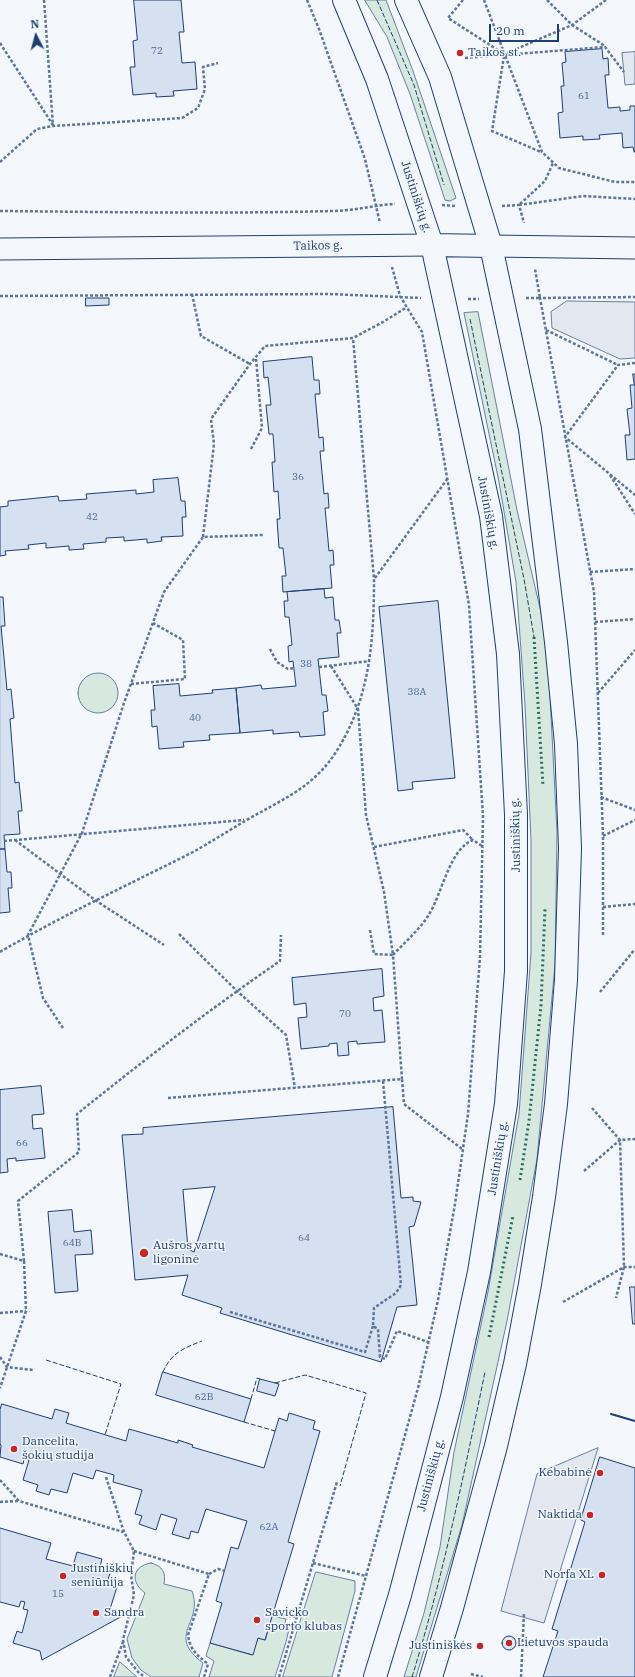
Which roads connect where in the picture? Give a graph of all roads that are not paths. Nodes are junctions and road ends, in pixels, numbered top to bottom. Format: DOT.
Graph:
graph roads {
  1 [pos="344,0"];
  2 [pos="406,0"];
  3 [pos="432,245"];
  4 [pos="491,246"];
  5 [pos="635,248"];
  6 [pos="0,250"];
  7 [pos="375,1677"];
  8 [pos="431,1677"];
  1 -- 3 [label="main road, Justiniškių g."];
  2 -- 4 [label="main road"];
  3 -- 4 [label="main road, Taikos g."];
  3 -- 6 [label="street, Taikos g."];
  3 -- 7 [label="main road, Justiniškių g."];
  4 -- 5 [label="street, Taikos g."];
  4 -- 8 [label="main road"];
}
